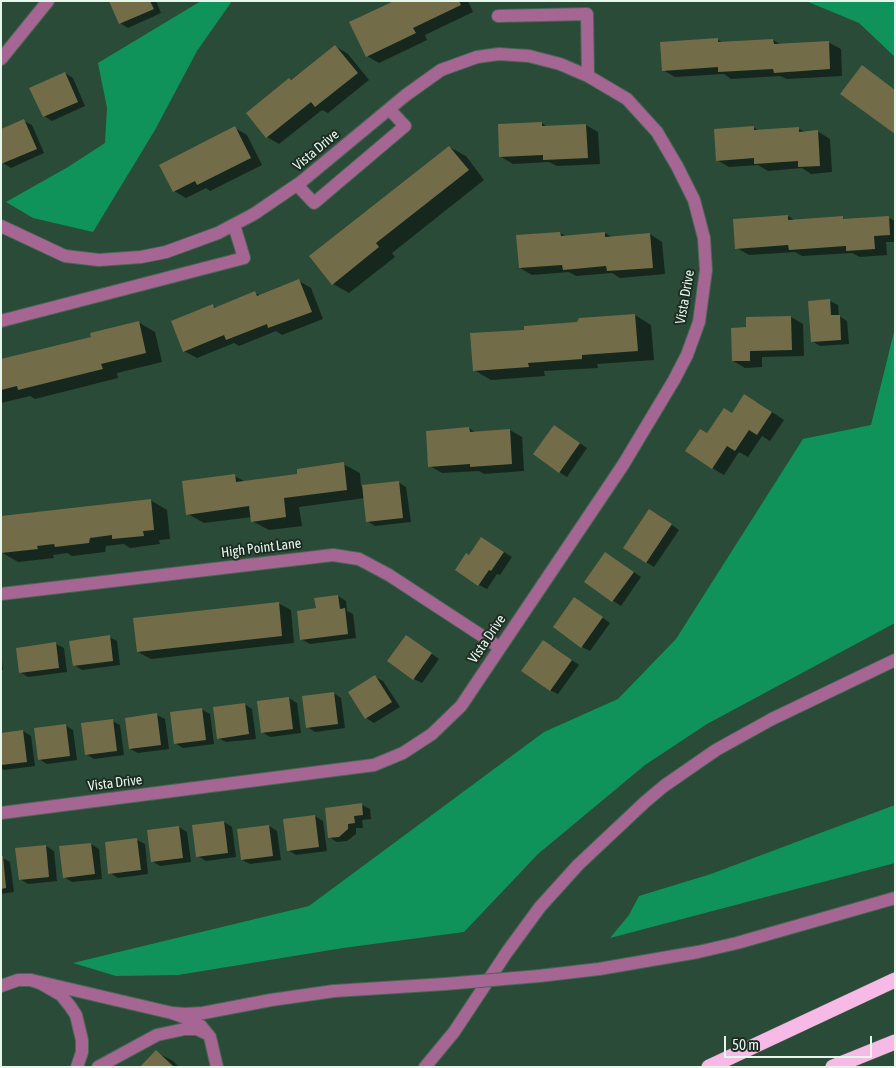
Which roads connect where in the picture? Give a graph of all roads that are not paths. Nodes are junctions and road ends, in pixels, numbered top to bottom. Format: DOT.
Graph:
graph roads {
  1 [pos="48,1"];
  2 [pos="498,16"];
  3 [pos="1,59"];
  4 [pos="588,76"];
  5 [pos="389,109"];
  6 [pos="298,184"];
  7 [pos="234,225"];
  8 [pos="1,226"];
  9 [pos="1,321"];
  10 [pos="1,594"];
  11 [pos="499,647"];
  12 [pos="895,660"];
  13 [pos="1,814"];
  14 [pos="895,898"];
  15 [pos="31,980"];
  16 [pos="895,980"];
  17 [pos="1,986"];
  18 [pos="172,1013"];
  19 [pos="895,1042"];
  20 [pos="213,1048"];
  21 [pos="77,1067"];
  22 [pos="98,1067"];
  23 [pos="217,1067"];
  24 [pos="425,1067"];
  25 [pos="709,1067"];
  26 [pos="833,1067"];
  1 -- 3 [label="street"];
  2 -- 4 [label="street"];
  4 -- 5 [label="street, Vista Drive"];
  4 -- 11 [label="street, Vista Drive"];
  5 -- 6 [label="street, Vista Drive"];
  5 -- 6 [label="street"];
  6 -- 7 [label="street, Vista Drive"];
  7 -- 8 [label="street, Vista Drive"];
  7 -- 9 [label="street"];
  10 -- 11 [label="street, High Point Lane"];
  11 -- 13 [label="street, Vista Drive"];
  12 -- 24 [label="street"];
  14 -- 18 [label="street, bridge"];
  15 -- 17 [label="street"];
  15 -- 18 [label="street"];
  15 -- 21 [label="street"];
  16 -- 25 [label="highway"];
  18 -- 20 [label="street"];
  19 -- 26 [label="highway"];
  20 -- 22 [label="street"];
  20 -- 23 [label="street"];
}
